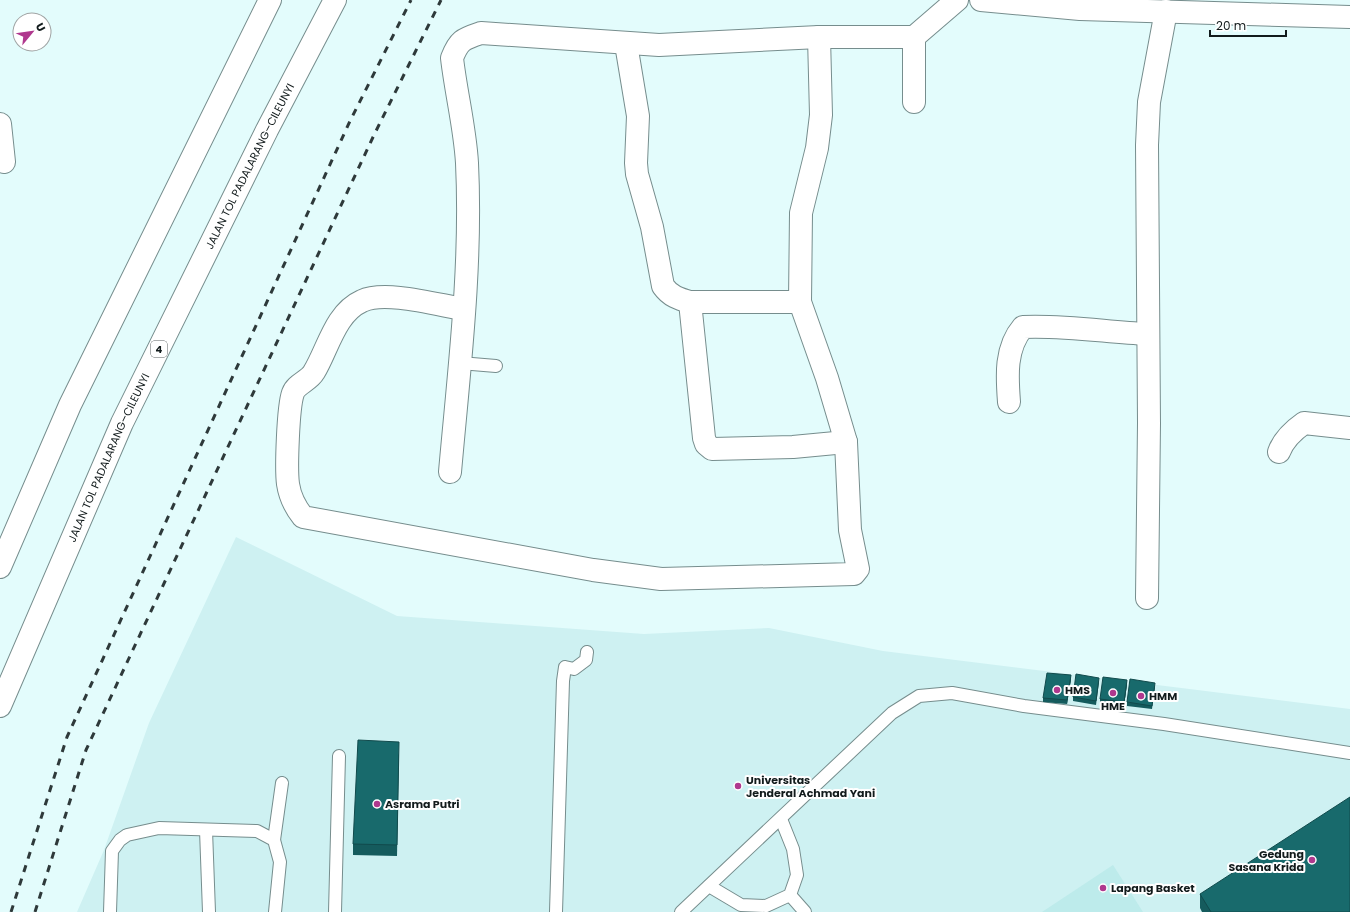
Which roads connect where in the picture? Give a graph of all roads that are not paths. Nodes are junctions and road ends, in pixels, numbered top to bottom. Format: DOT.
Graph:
graph roads {
  1 [pos="270,0"];
  2 [pos="335,0"];
  3 [pos="956,0"];
  4 [pos="981,0"];
  5 [pos="1166,12"];
  6 [pos="1350,17"];
  7 [pos="819,37"];
  8 [pos="914,37"];
  9 [pos="626,44"];
  10 [pos="914,102"];
  11 [pos="0,124"];
  12 [pos="4,162"];
  13 [pos="690,302"];
  14 [pos="800,302"];
  15 [pos="464,309"];
  16 [pos="1147,334"];
  17 [pos="460,363"];
  18 [pos="496,366"];
  19 [pos="1009,402"];
  20 [pos="1350,428"];
  21 [pos="846,442"];
  22 [pos="1279,452"];
  23 [pos="450,472"];
  24 [pos="0,567"];
  25 [pos="1147,598"];
  26 [pos="587,652"];
  27 [pos="0,706"];
  28 [pos="1350,753"];
  29 [pos="339,756"];
  30 [pos="282,782"];
  31 [pos="781,819"];
  32 [pos="206,830"];
  33 [pos="274,840"];
  34 [pos="709,886"];
  35 [pos="790,895"];
  36 [pos="110,912"];
  37 [pos="209,912"];
  38 [pos="275,912"];
  39 [pos="335,912"];
  40 [pos="556,912"];
  41 [pos="681,912"];
  42 [pos="805,912"];
  1 -- 24 [label="main road"];
  2 -- 27 [label="main road, JALAN TOL PADALARANG–CILEUNYI / 4"];
  3 -- 8 [label="main road"];
  4 -- 5 [label="main road"];
  5 -- 6 [label="main road"];
  5 -- 16 [label="main road"];
  7 -- 8 [label="main road"];
  7 -- 9 [label="main road"];
  7 -- 14 [label="main road"];
  8 -- 10 [label="main road"];
  9 -- 13 [label="main road"];
  9 -- 15 [label="main road"];
  11 -- 12 [label="main road"];
  13 -- 14 [label="main road"];
  13 -- 21 [label="main road"];
  14 -- 21 [label="main road"];
  15 -- 17 [label="main road"];
  15 -- 21 [label="main road"];
  16 -- 19 [label="main road"];
  16 -- 25 [label="main road"];
  17 -- 18 [label="lane"];
  17 -- 23 [label="main road"];
  20 -- 22 [label="main road"];
  26 -- 40 [label="lane"];
  28 -- 31 [label="lane"];
  29 -- 39 [label="lane"];
  30 -- 33 [label="lane"];
  31 -- 34 [label="lane"];
  31 -- 35 [label="lane"];
  32 -- 33 [label="lane"];
  32 -- 36 [label="lane"];
  32 -- 37 [label="lane"];
  33 -- 38 [label="lane"];
  34 -- 35 [label="lane"];
  34 -- 41 [label="lane"];
  35 -- 42 [label="lane"];
}
